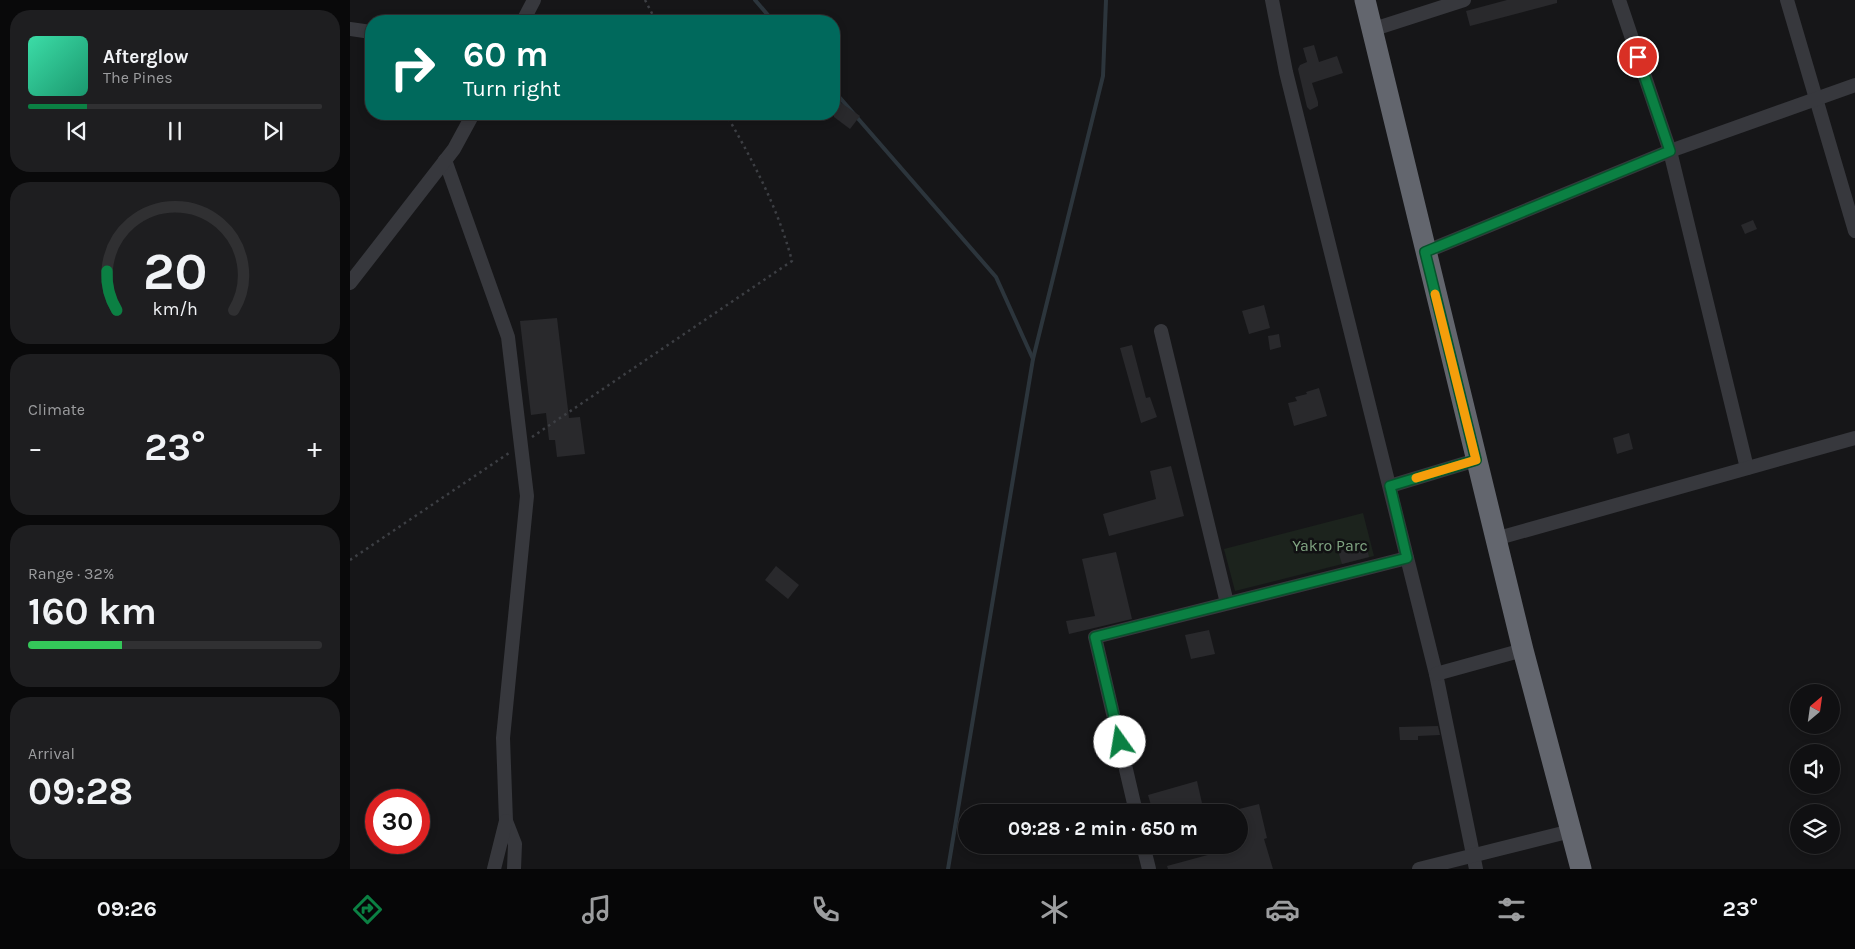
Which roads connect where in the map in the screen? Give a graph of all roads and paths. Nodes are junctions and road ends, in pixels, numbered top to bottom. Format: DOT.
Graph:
graph roads {
  1 [pos="534,0"];
  2 [pos="645,0"];
  3 [pos="1272,0"];
  4 [pos="1365,0"];
  5 [pos="1464,0"];
  6 [pos="1619,0"];
  7 [pos="1787,0"];
  8 [pos="525,15"];
  9 [pos="653,15"];
  10 [pos="350,29"];
  11 [pos="1371,30"];
  12 [pos="365,31"];
  13 [pos="1855,85"];
  14 [pos="1816,100"];
  15 [pos="469,120"];
  16 [pos="729,120"];
  17 [pos="1670,151"];
  18 [pos="446,160"];
  19 [pos="1855,231"];
  20 [pos="1425,252"];
  21 [pos="350,283"];
  22 [pos="1160,330"];
  23 [pos="530,438"];
  24 [pos="1855,438"];
  25 [pos="514,450"];
  26 [pos="1476,460"];
  27 [pos="1747,468"];
  28 [pos="1390,486"];
  29 [pos="1495,539"];
  30 [pos="1407,558"];
  31 [pos="350,560"];
  32 [pos="1227,603"];
  33 [pos="1523,650"];
  34 [pos="1436,674"];
  35 [pos="1134,804"];
  36 [pos="506,821"];
  37 [pos="1571,831"];
  38 [pos="1145,854"];
  39 [pos="1474,863"];
  40 [pos="494,869"];
  41 [pos="514,869"];
  42 [pos="1149,869"];
  43 [pos="1419,869"];
  44 [pos="1581,869"];
  1 -- 8 [label="street"];
  2 -- 9 [label="path"];
  3 -- 28 [label="street"];
  4 -- 11 [label="highway"];
  5 -- 11 [label="street"];
  6 -- 17 [label="street"];
  7 -- 14 [label="street"];
  10 -- 12 [label="street"];
  11 -- 20 [label="highway"];
  13 -- 14 [label="street"];
  14 -- 17 [label="street"];
  14 -- 19 [label="street"];
  15 -- 18 [label="street"];
  16 -- 23 [label="path"];
  17 -- 20 [label="street"];
  17 -- 27 [label="street"];
  18 -- 21 [label="street"];
  18 -- 36 [label="street"];
  20 -- 26 [label="highway"];
  22 -- 32 [label="street"];
  24 -- 27 [label="street"];
  25 -- 31 [label="path"];
  26 -- 28 [label="street"];
  26 -- 29 [label="highway"];
  27 -- 29 [label="street"];
  28 -- 30 [label="street"];
  29 -- 33 [label="highway"];
  30 -- 32 [label="street"];
  30 -- 34 [label="street"];
  32 -- 35 [label="street"];
  33 -- 34 [label="street"];
  33 -- 37 [label="highway"];
  34 -- 39 [label="street"];
  36 -- 40 [label="street"];
  36 -- 41 [label="street"];
  37 -- 39 [label="street"];
  37 -- 44 [label="highway"];
  38 -- 42 [label="street"];
  39 -- 43 [label="street"];
}
